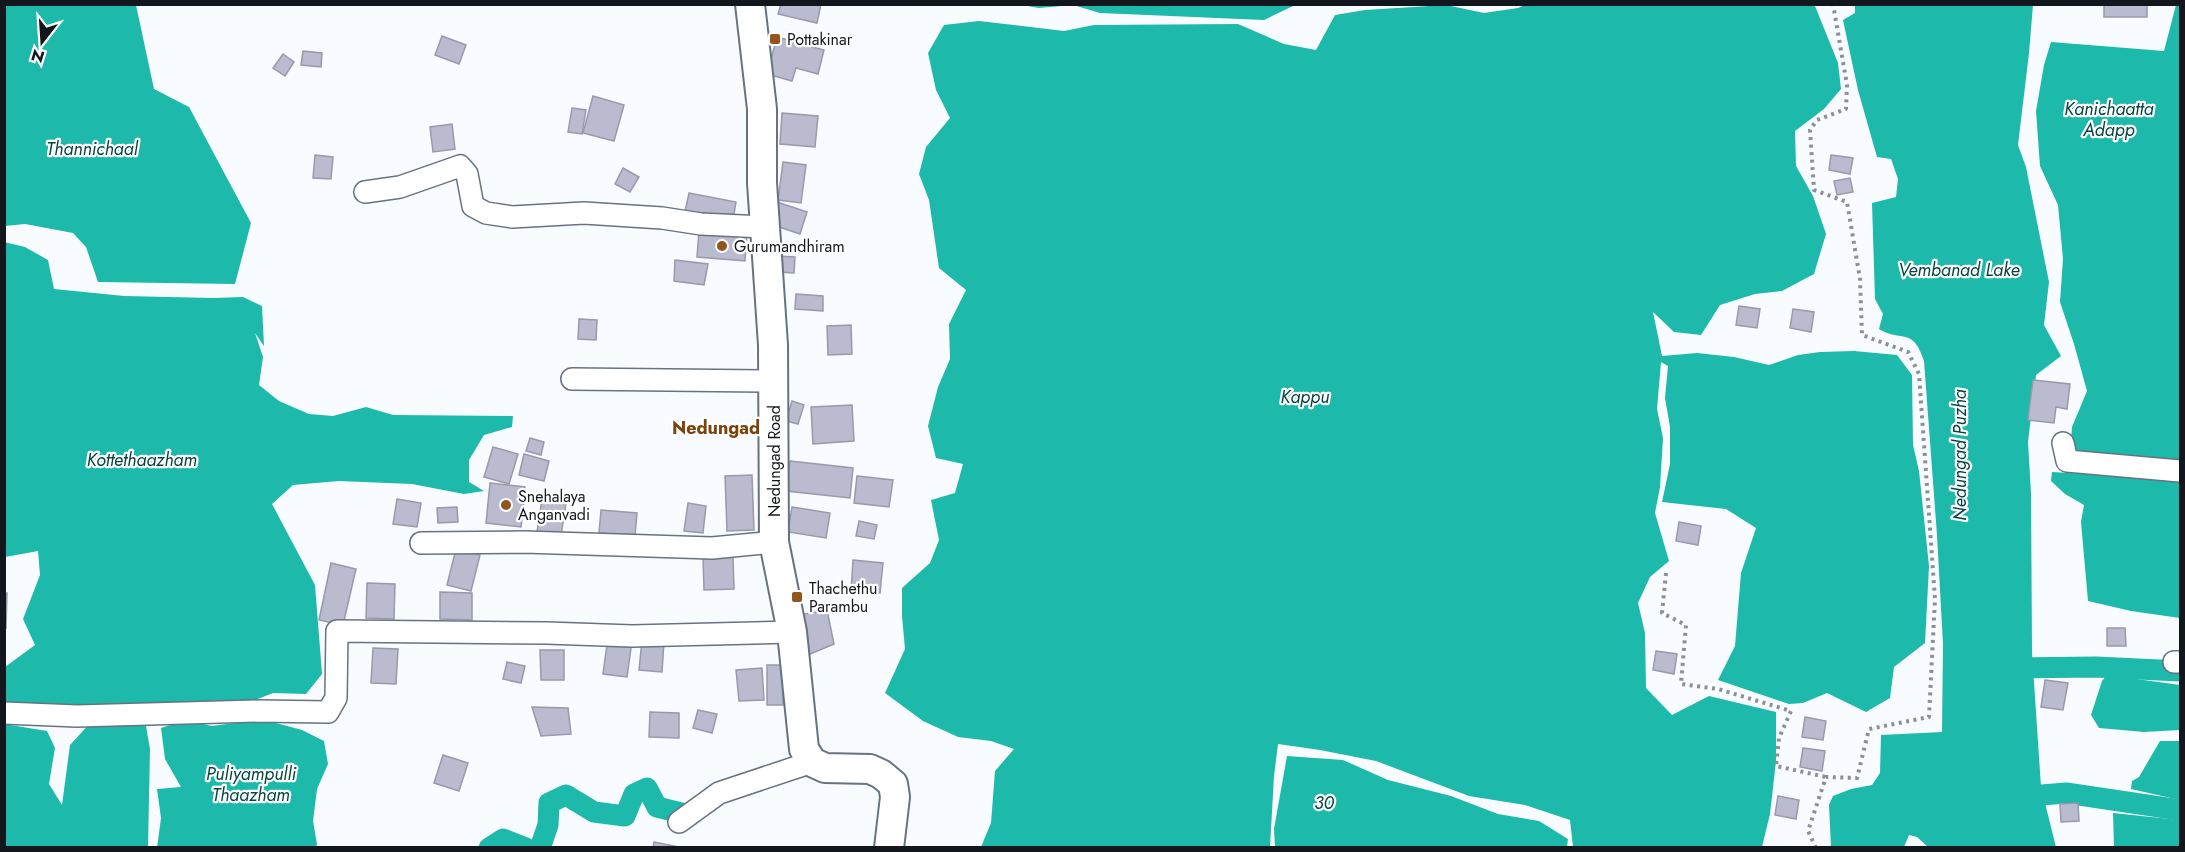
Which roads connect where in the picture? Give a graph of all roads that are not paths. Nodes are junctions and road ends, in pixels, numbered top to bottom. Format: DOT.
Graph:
graph roads {
  1 [pos="750,4"];
  2 [pos="365,192"];
  3 [pos="764,227"];
  4 [pos="572,379"];
  5 [pos="773,381"];
  6 [pos="2063,443"];
  7 [pos="2181,471"];
  8 [pos="774,542"];
  9 [pos="421,543"];
  10 [pos="792,632"];
  11 [pos="4,713"];
  12 [pos="812,762"];
  13 [pos="679,822"];
  14 [pos="889,848"];
  1 -- 3 [label="main road, Nedungad Road"];
  2 -- 3 [label="street"];
  3 -- 5 [label="main road, Nedungad Road"];
  4 -- 5 [label="street"];
  5 -- 8 [label="main road, Nedungad Road"];
  6 -- 7 [label="street"];
  8 -- 9 [label="street"];
  8 -- 10 [label="main road, Nedungad Road"];
  10 -- 11 [label="street"];
  10 -- 12 [label="main road, Nedungad Road"];
  12 -- 13 [label="street"];
  12 -- 14 [label="main road"];
}
